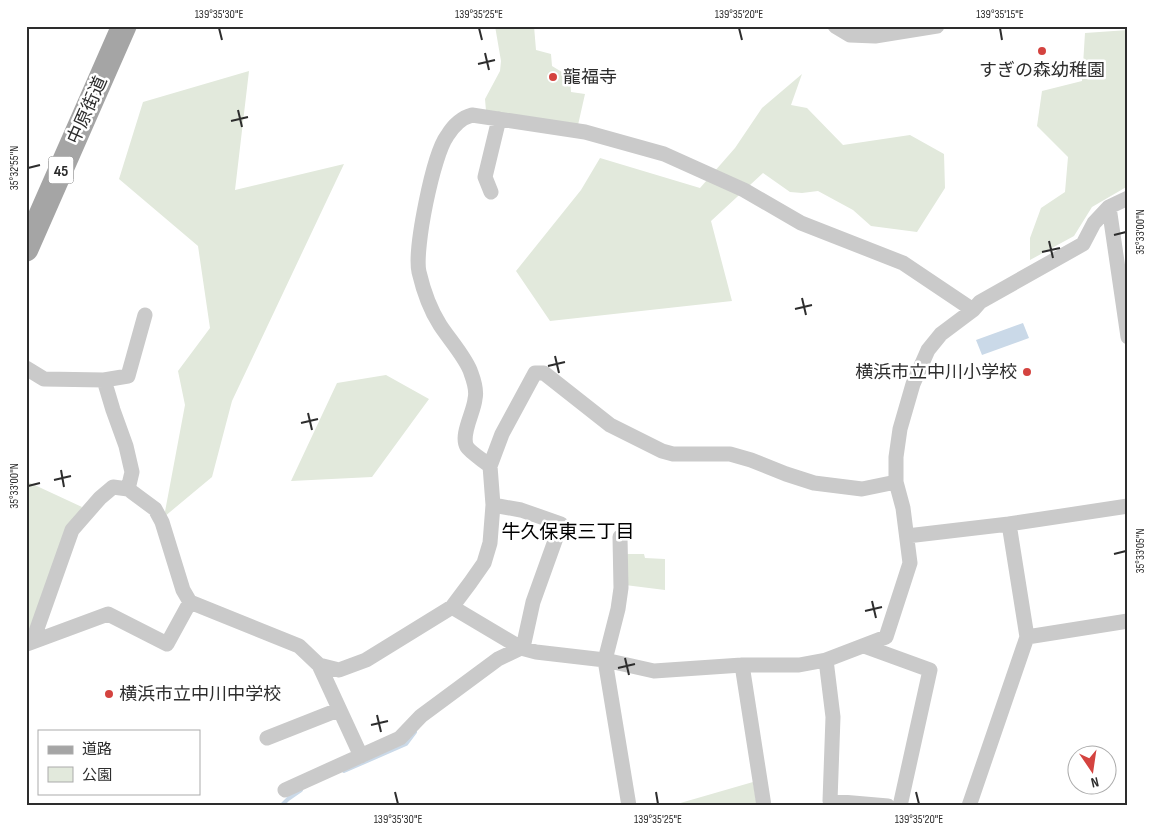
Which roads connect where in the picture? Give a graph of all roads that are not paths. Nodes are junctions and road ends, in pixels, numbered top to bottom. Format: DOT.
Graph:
graph roads {
  1 [pos="124,26"];
  2 [pos="835,26"];
  3 [pos="937,26"];
  4 [pos="499,119"];
  5 [pos="491,192"];
  6 [pos="1128,198"];
  7 [pos="1109,207"];
  8 [pos="26,249"];
  9 [pos="1125,304"];
  10 [pos="974,310"];
  11 [pos="145,315"];
  12 [pos="1128,337"];
  13 [pos="26,368"];
  14 [pos="104,380"];
  15 [pos="490,466"];
  16 [pos="896,482"];
  17 [pos="128,489"];
  18 [pos="493,505"];
  19 [pos="1128,506"];
  20 [pos="1009,524"];
  21 [pos="620,536"];
  22 [pos="906,536"];
  23 [pos="190,602"];
  24 [pos="452,607"];
  25 [pos="1128,621"];
  26 [pos="1027,637"];
  27 [pos="30,642"];
  28 [pos="864,646"];
  29 [pos="521,648"];
  30 [pos="605,660"];
  31 [pos="826,660"];
  32 [pos="319,665"];
  33 [pos="742,665"];
  34 [pos="338,710"];
  35 [pos="267,738"];
  36 [pos="361,756"];
  37 [pos="285,790"];
  38 [pos="628,806"];
  39 [pos="764,806"];
  40 [pos="888,806"];
  41 [pos="900,806"];
  42 [pos="968,806"];
  1 -- 8 [label="main road, 中原街道 / 45"];
  2 -- 3 [label="street"];
  4 -- 5 [label="street"];
  4 -- 10 [label="street"];
  4 -- 15 [label="street"];
  6 -- 7 [label="street"];
  7 -- 9 [label="street"];
  7 -- 10 [label="street"];
  9 -- 12 [label="street"];
  10 -- 16 [label="street"];
  11 -- 14 [label="street"];
  13 -- 14 [label="street"];
  14 -- 17 [label="street"];
  15 -- 16 [label="street"];
  15 -- 18 [label="street"];
  16 -- 22 [label="street"];
  17 -- 23 [label="street"];
  17 -- 27 [label="street"];
  18 -- 24 [label="street"];
  18 -- 29 [label="street"];
  19 -- 20 [label="street"];
  20 -- 22 [label="street"];
  20 -- 26 [label="street"];
  21 -- 30 [label="street"];
  22 -- 28 [label="street"];
  23 -- 27 [label="street"];
  23 -- 32 [label="street"];
  24 -- 29 [label="street"];
  24 -- 32 [label="street"];
  25 -- 26 [label="street"];
  26 -- 42 [label="street"];
  28 -- 31 [label="street"];
  28 -- 41 [label="street"];
  29 -- 30 [label="street"];
  29 -- 36 [label="street"];
  30 -- 33 [label="street"];
  30 -- 38 [label="street"];
  31 -- 33 [label="street"];
  31 -- 40 [label="street"];
  32 -- 34 [label="street"];
  33 -- 39 [label="street"];
  34 -- 35 [label="street"];
  34 -- 36 [label="street"];
  36 -- 37 [label="street"];
}
